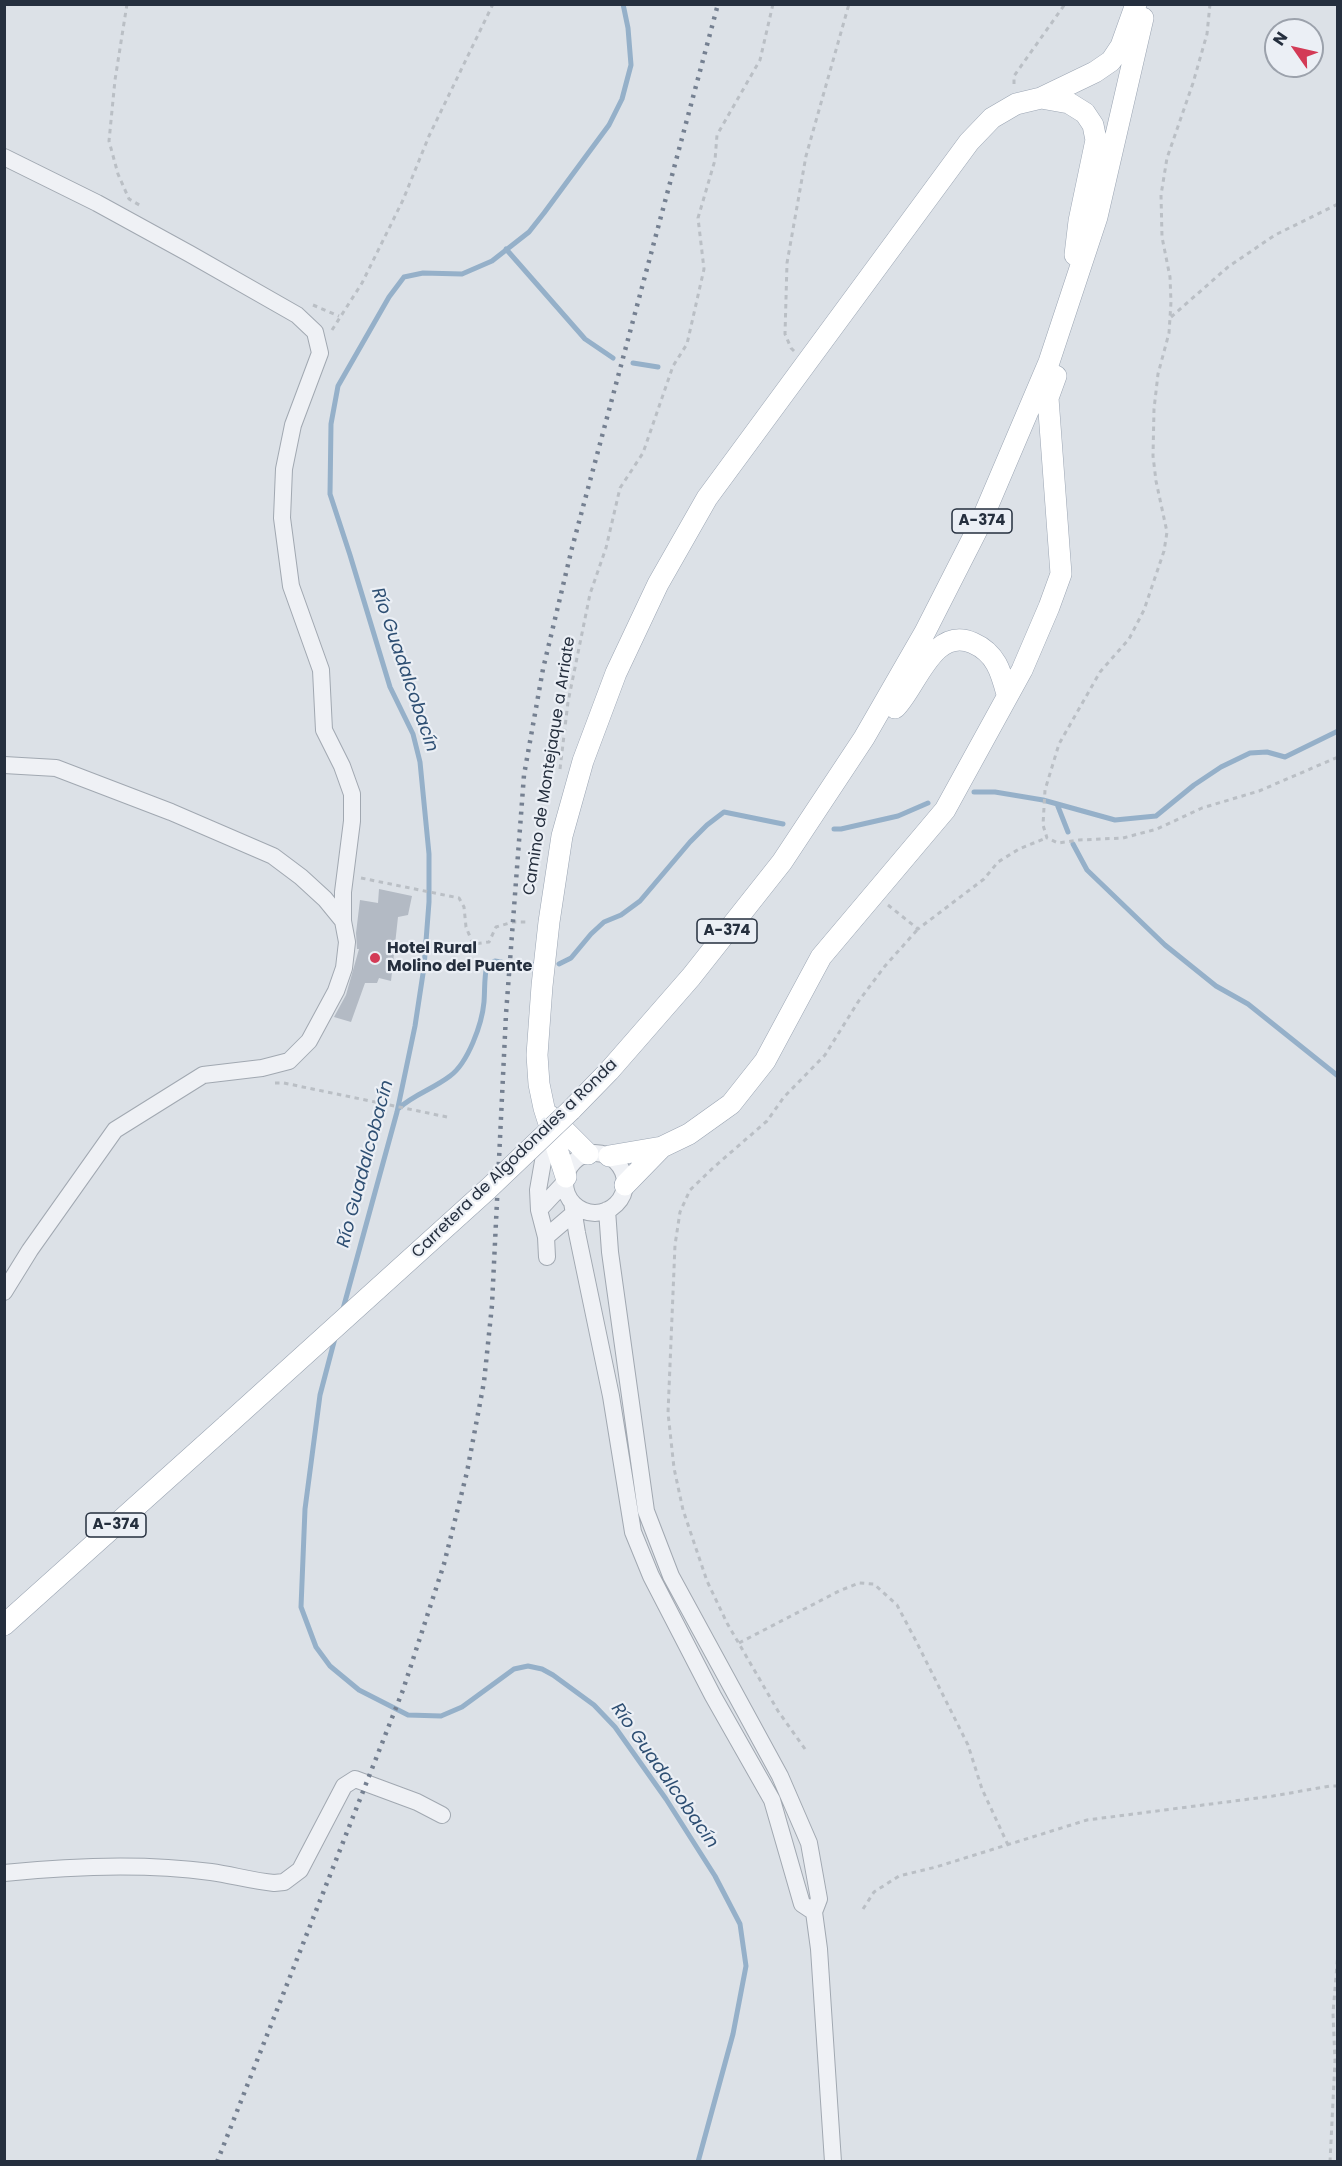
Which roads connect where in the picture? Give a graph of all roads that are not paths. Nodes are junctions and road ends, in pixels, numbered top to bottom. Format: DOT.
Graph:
graph roads {
  1 [pos="1136,4"];
  2 [pos="1146,4"];
  3 [pos="1041,99"];
  4 [pos="1118,130"];
  5 [pos="4,158"];
  6 [pos="1072,291"];
  7 [pos="1008,694"];
  8 [pos="864,738"];
  9 [pos="4,765"];
  10 [pos="343,921"];
  11 [pos="547,1117"];
  12 [pos="662,1147"];
  13 [pos="588,1154"];
  14 [pos="609,1156"];
  15 [pos="566,1180"];
  16 [pos="625,1185"];
  17 [pos="573,1208"];
  18 [pos="539,1210"];
  19 [pos="608,1210"];
  20 [pos="546,1237"];
  21 [pos="547,1257"];
  22 [pos="4,1292"];
  23 [pos="4,1625"];
  24 [pos="442,1815"];
  25 [pos="4,1873"];
  26 [pos="814,1912"];
  27 [pos="832,2162"];
  1 -- 3 [label="main road"];
  2 -- 4 [label="main road, Carretera de Algodonales a Ronda / A-374"];
  3 -- 6 [label="main road"];
  3 -- 11 [label="main road"];
  4 -- 6 [label="main road, Carretera de Algodonales a Ronda / A-374"];
  4 -- 7 [label="main road"];
  5 -- 10 [label="street"];
  6 -- 8 [label="main road, Carretera de Algodonales a Ronda / A-374"];
  7 -- 8 [label="main road"];
  7 -- 12 [label="main road"];
  8 -- 23 [label="main road, Carretera de Algodonales a Ronda / A-374, bridge"];
  9 -- 10 [label="street"];
  10 -- 22 [label="street"];
  11 -- 13 [label="main road"];
  11 -- 15 [label="main road"];
  11 -- 18 [label="street"];
  12 -- 14 [label="main road"];
  12 -- 16 [label="main road"];
  13 -- 14 [label="street"];
  13 -- 15 [label="street"];
  14 -- 16 [label="street"];
  15 -- 17 [label="street"];
  15 -- 18 [label="street"];
  16 -- 19 [label="street"];
  17 -- 19 [label="street"];
  17 -- 20 [label="street"];
  17 -- 26 [label="street"];
  18 -- 20 [label="street"];
  19 -- 26 [label="street"];
  20 -- 21 [label="street"];
  24 -- 25 [label="street"];
  26 -- 27 [label="street"];
}
